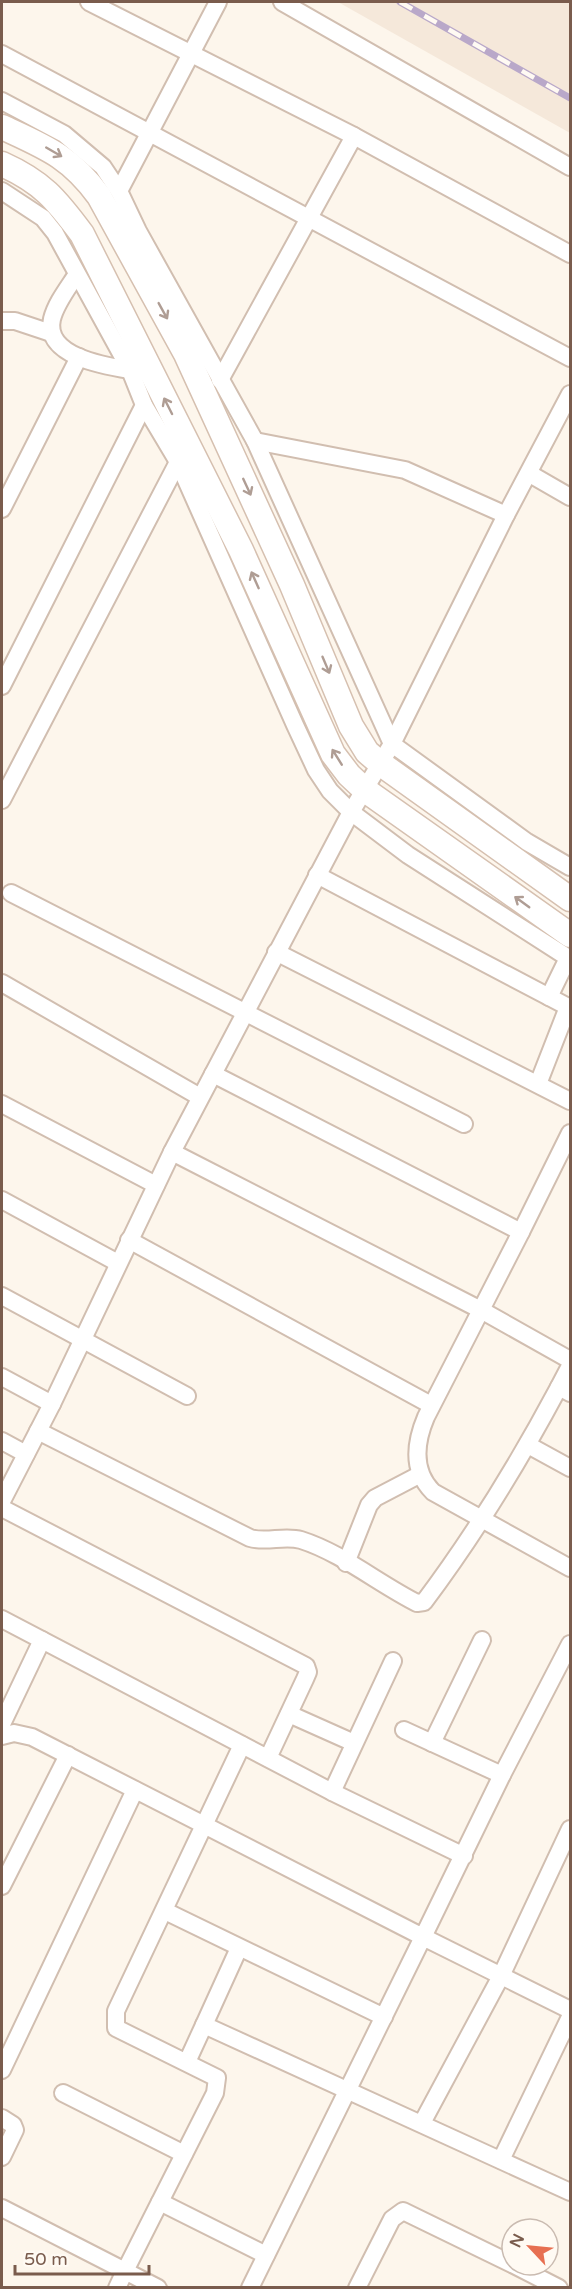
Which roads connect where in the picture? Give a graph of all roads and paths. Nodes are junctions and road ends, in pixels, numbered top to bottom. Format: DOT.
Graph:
graph roads {
  1 [pos="89,2"];
  2 [pos="218,2"];
  3 [pos="282,2"];
  4 [pos="2,54"];
  5 [pos="190,55"];
  6 [pos="2,101"];
  7 [pos="2,127"];
  8 [pos="150,132"];
  9 [pos="354,136"];
  10 [pos="2,164"];
  11 [pos="570,167"];
  12 [pos="2,191"];
  13 [pos="119,191"];
  14 [pos="310,217"];
  15 [pos="570,254"];
  16 [pos="77,274"];
  17 [pos="2,321"];
  18 [pos="51,333"];
  19 [pos="79,357"];
  20 [pos="570,358"];
  21 [pos="130,370"];
  22 [pos="219,380"];
  23 [pos="570,395"];
  24 [pos="144,405"];
  25 [pos="255,441"];
  26 [pos="178,462"];
  27 [pos="530,474"];
  28 [pos="570,497"];
  29 [pos="2,509"];
  30 [pos="506,515"];
  31 [pos="2,686"];
  32 [pos="386,754"];
  33 [pos="6,778"];
  34 [pos="365,790"];
  35 [pos="2,800"];
  36 [pos="351,812"];
  37 [pos="570,867"];
  38 [pos="317,875"];
  39 [pos="11,893"];
  40 [pos="570,899"];
  41 [pos="570,951"];
  42 [pos="276,952"];
  43 [pos="2,983"];
  44 [pos="549,997"];
  45 [pos="569,1008"];
  46 [pos="244,1014"];
  47 [pos="213,1074"];
  48 [pos="538,1084"];
  49 [pos="200,1098"];
  50 [pos="570,1101"];
  51 [pos="2,1104"];
  52 [pos="464,1124"];
  53 [pos="569,1138"];
  54 [pos="172,1152"];
  55 [pos="156,1185"];
  56 [pos="2,1200"];
  57 [pos="521,1232"];
  58 [pos="129,1240"];
  59 [pos="118,1263"];
  60 [pos="2,1296"];
  61 [pos="481,1310"];
  62 [pos="80,1340"];
  63 [pos="570,1360"];
  64 [pos="570,1365"];
  65 [pos="2,1377"];
  66 [pos="565,1390"];
  67 [pos="187,1396"];
  68 [pos="51,1404"];
  69 [pos="431,1405"];
  70 [pos="38,1431"];
  71 [pos="2,1441"];
  72 [pos="528,1445"];
  73 [pos="26,1454"];
  74 [pos="570,1468"];
  75 [pos="419,1475"];
  76 [pos="2,1502"];
  77 [pos="2,1508"];
  78 [pos="481,1520"];
  79 [pos="346,1563"];
  80 [pos="570,1568"];
  81 [pos="2,1619"];
  82 [pos="42,1640"];
  83 [pos="482,1640"];
  84 [pos="570,1644"];
  85 [pos="393,1661"];
  86 [pos="289,1714"];
  87 [pos="2,1724"];
  88 [pos="404,1730"];
  89 [pos="2,1736"];
  90 [pos="354,1743"];
  91 [pos="432,1743"];
  92 [pos="242,1745"];
  93 [pos="68,1755"];
  94 [pos="268,1758"];
  95 [pos="502,1775"];
  96 [pos="135,1790"];
  97 [pos="332,1792"];
  98 [pos="207,1824"];
  99 [pos="570,1829"];
  100 [pos="464,1856"];
  101 [pos="2,1886"];
  102 [pos="165,1911"];
  103 [pos="423,1937"];
  104 [pos="239,1948"];
  105 [pos="501,1976"];
  106 [pos="570,2010"];
  107 [pos="384,2017"];
  108 [pos="570,2017"];
  109 [pos="204,2025"];
  110 [pos="187,2062"];
  111 [pos="2,2070"];
  112 [pos="347,2092"];
  113 [pos="63,2094"];
  114 [pos="2,2118"];
  115 [pos="422,2123"];
  116 [pos="184,2154"];
  117 [pos="2,2157"];
  118 [pos="501,2160"];
  119 [pos="570,2192"];
  120 [pos="160,2202"];
  121 [pos="2,2208"];
  122 [pos="266,2255"];
  123 [pos="500,2258"];
  124 [pos="125,2271"];
  125 [pos="538,2277"];
  126 [pos="117,2288"];
  127 [pos="158,2288"];
  128 [pos="250,2288"];
  129 [pos="357,2288"];
  130 [pos="559,2288"];
  1 -- 5 [label="street"];
  2 -- 5 [label="street"];
  3 -- 11 [label="street"];
  4 -- 8 [label="street"];
  5 -- 8 [label="street"];
  5 -- 9 [label="street"];
  6 -- 13 [label="street"];
  7 -- 32 [label="street, one-way"];
  8 -- 13 [label="street"];
  8 -- 14 [label="street"];
  9 -- 14 [label="street"];
  9 -- 15 [label="street"];
  34 -- 10 [label="street, one-way"];
  12 -- 16 [label="street"];
  13 -- 22 [label="street"];
  14 -- 20 [label="street"];
  14 -- 22 [label="street"];
  16 -- 18 [label="street"];
  16 -- 21 [label="street"];
  17 -- 18 [label="street"];
  18 -- 19 [label="street"];
  19 -- 21 [label="street"];
  19 -- 29 [label="street"];
  21 -- 24 [label="street"];
  22 -- 25 [label="street"];
  23 -- 27 [label="street"];
  24 -- 26 [label="street"];
  24 -- 31 [label="street"];
  25 -- 30 [label="street"];
  25 -- 32 [label="street"];
  26 -- 33 [label="street"];
  26 -- 36 [label="street"];
  27 -- 28 [label="street"];
  27 -- 30 [label="street"];
  30 -- 32 [label="street"];
  32 -- 34 [label="street"];
  32 -- 37 [label="street"];
  32 -- 40 [label="street"];
  33 -- 35 [label="street"];
  34 -- 36 [label="street"];
  41 -- 34 [label="street, one-way"];
  36 -- 38 [label="street"];
  36 -- 41 [label="street"];
  38 -- 42 [label="street"];
  38 -- 44 [label="street"];
  39 -- 46 [label="street"];
  41 -- 44 [label="street"];
  42 -- 46 [label="street"];
  42 -- 48 [label="street"];
  43 -- 49 [label="street"];
  44 -- 45 [label="street"];
  45 -- 48 [label="street"];
  46 -- 47 [label="street"];
  46 -- 52 [label="street"];
  47 -- 49 [label="street"];
  47 -- 57 [label="street"];
  48 -- 50 [label="street"];
  49 -- 54 [label="street"];
  51 -- 55 [label="street"];
  53 -- 57 [label="street"];
  54 -- 55 [label="street"];
  54 -- 61 [label="street"];
  55 -- 58 [label="street"];
  56 -- 59 [label="street"];
  57 -- 61 [label="street"];
  58 -- 59 [label="street"];
  58 -- 69 [label="street"];
  59 -- 62 [label="street"];
  60 -- 62 [label="street"];
  61 -- 63 [label="street"];
  61 -- 69 [label="street"];
  62 -- 67 [label="street"];
  62 -- 68 [label="street"];
  64 -- 66 [label="street"];
  65 -- 68 [label="street"];
  66 -- 72 [label="street"];
  68 -- 70 [label="street"];
  69 -- 75 [label="street"];
  70 -- 73 [label="street"];
  70 -- 79 [label="street"];
  71 -- 73 [label="street"];
  72 -- 74 [label="street"];
  72 -- 78 [label="street"];
  73 -- 76 [label="street"];
  75 -- 78 [label="street"];
  75 -- 79 [label="street"];
  77 -- 86 [label="street"];
  78 -- 79 [label="street"];
  78 -- 80 [label="street"];
  81 -- 82 [label="street"];
  82 -- 87 [label="street"];
  82 -- 92 [label="street"];
  83 -- 91 [label="street"];
  84 -- 95 [label="street"];
  85 -- 90 [label="street"];
  86 -- 90 [label="street"];
  86 -- 94 [label="street"];
  88 -- 91 [label="street"];
  89 -- 93 [label="street"];
  90 -- 97 [label="street"];
  91 -- 95 [label="street"];
  92 -- 94 [label="street"];
  92 -- 98 [label="street"];
  93 -- 96 [label="street"];
  93 -- 101 [label="street"];
  94 -- 97 [label="street"];
  95 -- 100 [label="street"];
  96 -- 98 [label="street"];
  96 -- 111 [label="street"];
  97 -- 100 [label="street"];
  98 -- 102 [label="street"];
  98 -- 103 [label="street"];
  99 -- 105 [label="street"];
  100 -- 103 [label="street"];
  102 -- 104 [label="street"];
  102 -- 110 [label="street"];
  103 -- 105 [label="street"];
  103 -- 107 [label="street"];
  104 -- 107 [label="street"];
  104 -- 109 [label="street"];
  105 -- 106 [label="street"];
  105 -- 115 [label="street"];
  107 -- 112 [label="street"];
  108 -- 118 [label="street"];
  109 -- 110 [label="street"];
  109 -- 112 [label="street"];
  110 -- 116 [label="street"];
  112 -- 115 [label="street"];
  112 -- 122 [label="street"];
  113 -- 116 [label="street"];
  114 -- 117 [label="street"];
  115 -- 118 [label="street"];
  116 -- 120 [label="street"];
  118 -- 119 [label="street"];
  120 -- 122 [label="street"];
  120 -- 124 [label="street"];
  121 -- 124 [label="street"];
  122 -- 128 [label="street"];
  123 -- 129 [label="street"];
  124 -- 126 [label="street"];
  124 -- 127 [label="street"];
  125 -- 130 [label="street"];
}
